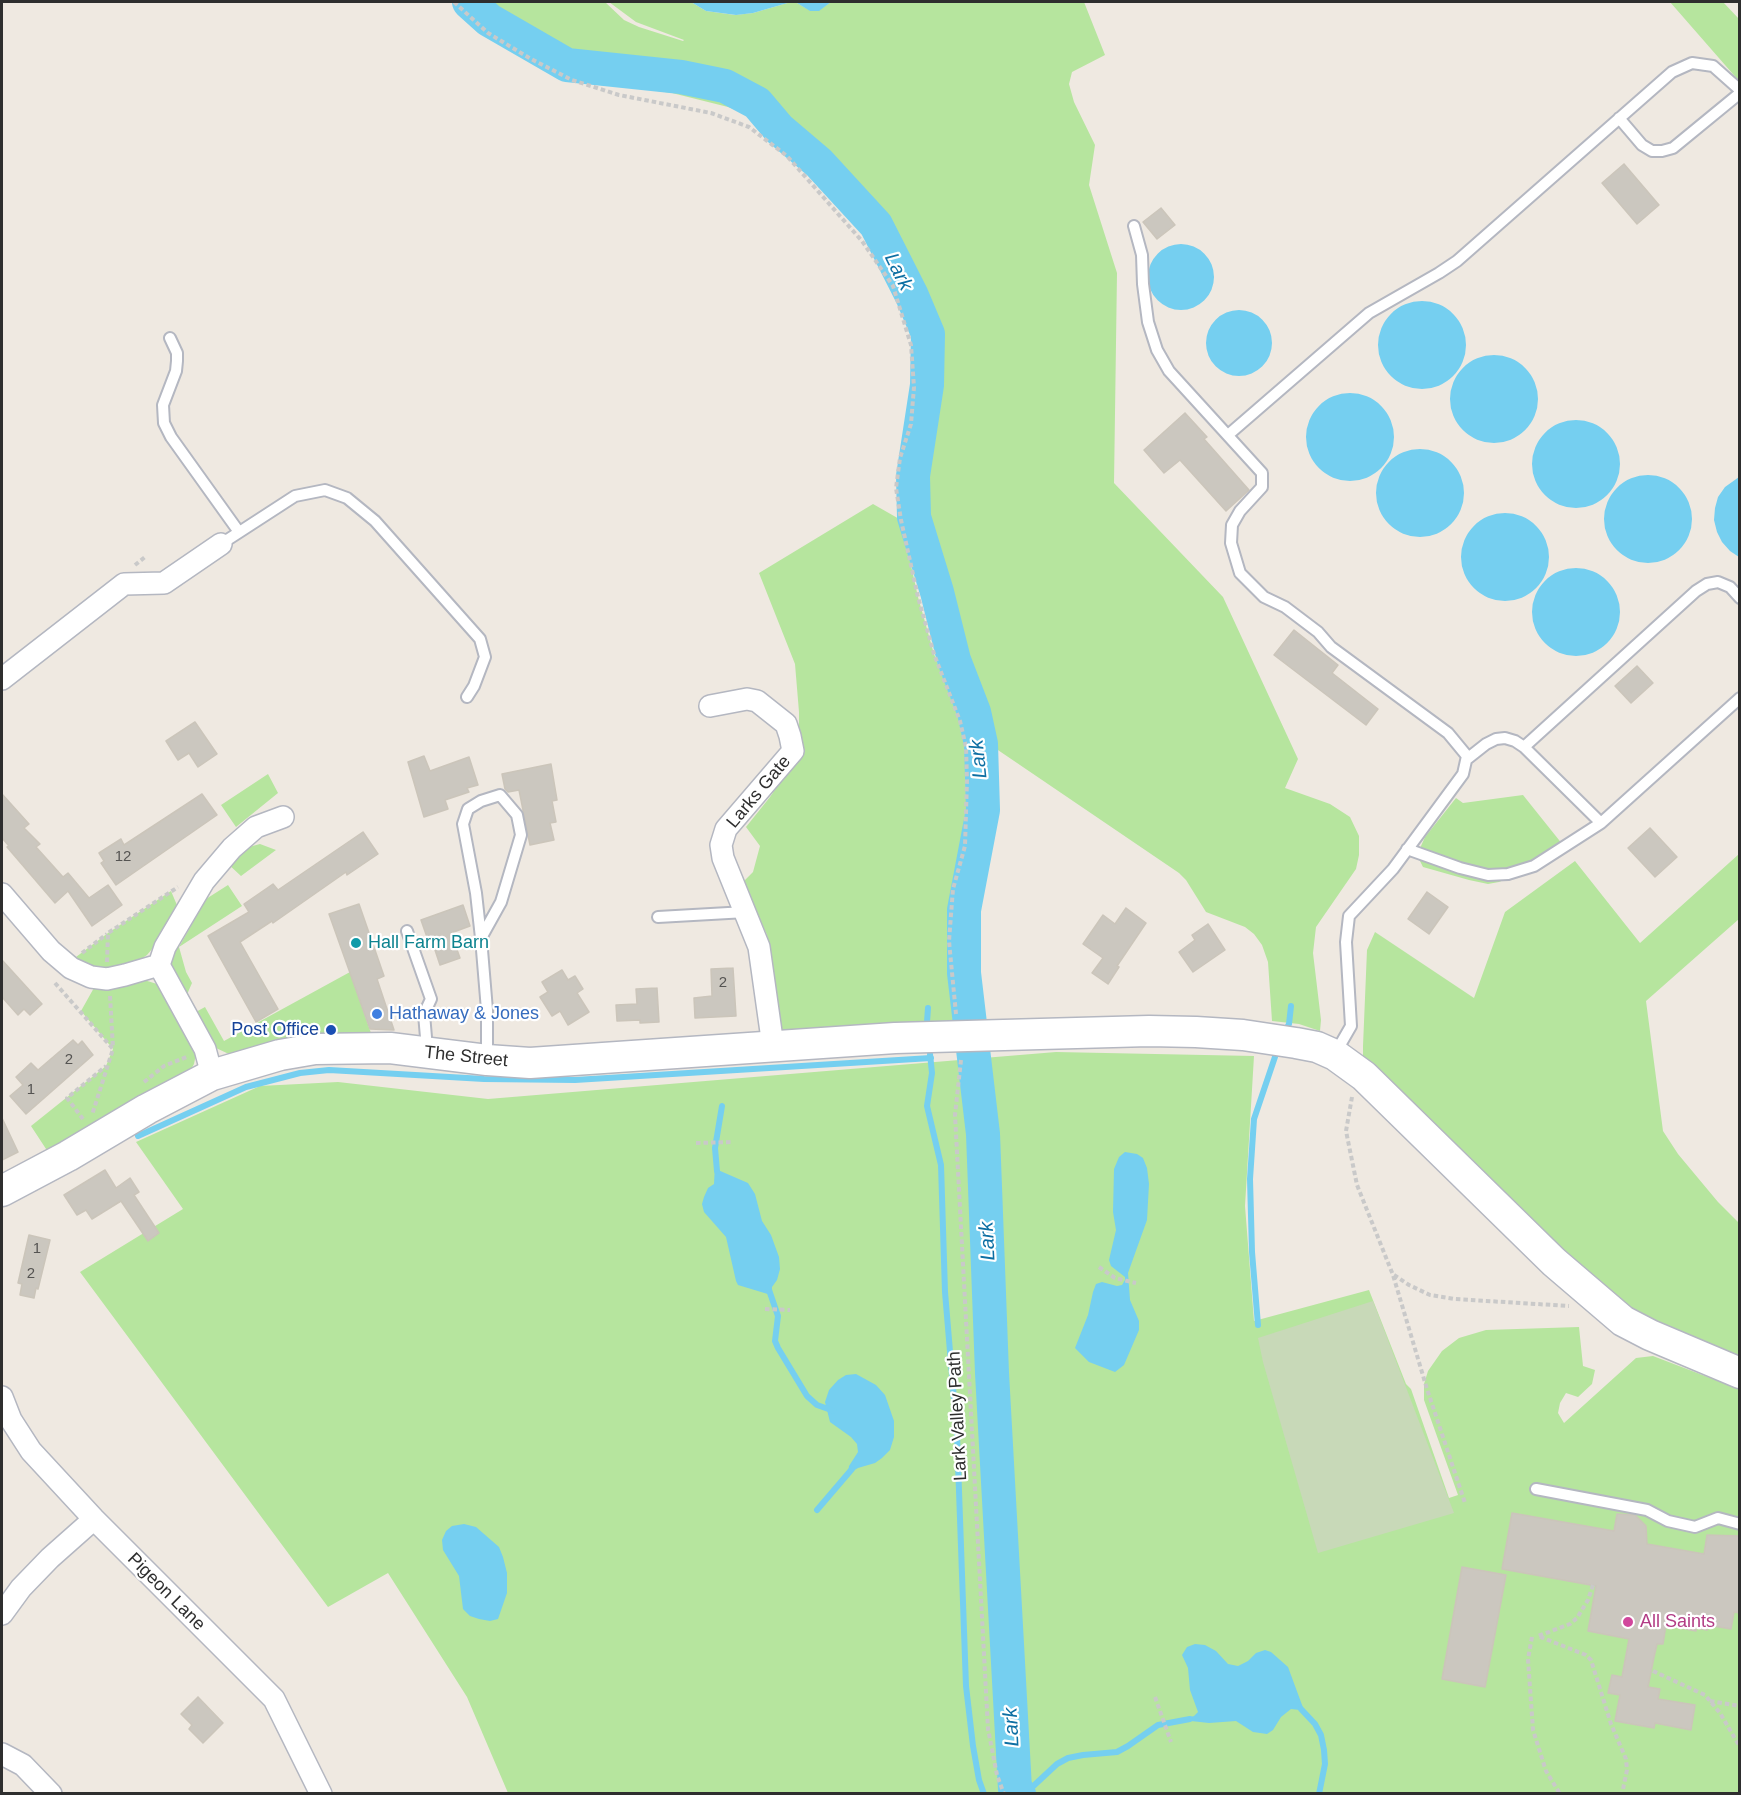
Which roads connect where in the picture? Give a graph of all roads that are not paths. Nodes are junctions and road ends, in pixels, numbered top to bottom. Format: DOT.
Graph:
graph roads {
  1 [pos="1740,92"];
  2 [pos="1619,118"];
  3 [pos="1134,225"];
  4 [pos="170,338"];
  5 [pos="1228,435"];
  6 [pos="239,532"];
  7 [pos="221,544"];
  8 [pos="1740,597"];
  9 [pos="2,679"];
  10 [pos="467,697"];
  11 [pos="1740,698"];
  12 [pos="710,706"];
  13 [pos="1524,747"];
  14 [pos="1467,759"];
  15 [pos="282,817"];
  16 [pos="1601,823"];
  17 [pos="1407,849"];
  18 [pos="2,894"];
  19 [pos="746,912"];
  20 [pos="658,917"];
  21 [pos="407,931"];
  22 [pos="481,938"];
  23 [pos="159,965"];
  24 [pos="773,1046"];
  25 [pos="427,1052"];
  26 [pos="1335,1055"];
  27 [pos="487,1060"];
  28 [pos="212,1075"];
  29 [pos="2,1191"];
  30 [pos="1740,1373"];
  31 [pos="2,1397"];
  32 [pos="1536,1489"];
  33 [pos="94,1519"];
  34 [pos="1740,1524"];
  35 [pos="2,1614"];
  36 [pos="2,1754"];
  37 [pos="51,1794"];
  38 [pos="321,1794"];
  1 -- 2 [label="lane"];
  1 -- 2 [label="lane"];
  2 -- 5 [label="lane"];
  3 -- 5 [label="lane"];
  4 -- 6 [label="lane"];
  5 -- 14 [label="lane"];
  6 -- 7 [label="lane"];
  6 -- 10 [label="lane"];
  7 -- 9 [label="street"];
  8 -- 13 [label="lane"];
  11 -- 16 [label="lane"];
  12 -- 19 [label="street, Larks Gate"];
  13 -- 14 [label="lane"];
  13 -- 16 [label="lane"];
  14 -- 17 [label="lane"];
  15 -- 23 [label="street"];
  16 -- 17 [label="lane"];
  17 -- 26 [label="lane"];
  18 -- 23 [label="street"];
  19 -- 20 [label="lane"];
  19 -- 24 [label="street, Larks Gate"];
  21 -- 25 [label="lane"];
  22 -- 22 [label="lane"];
  22 -- 27 [label="lane"];
  23 -- 28 [label="street"];
  24 -- 26 [label="main road, The Street"];
  24 -- 27 [label="main road, The Street"];
  25 -- 27 [label="main road, The Street"];
  25 -- 28 [label="main road, The Street"];
  26 -- 30 [label="main road, The Street"];
  28 -- 29 [label="main road, The Street"];
  31 -- 33 [label="street, Pigeon Lane"];
  32 -- 34 [label="lane"];
  33 -- 35 [label="street"];
  33 -- 38 [label="street, Pigeon Lane"];
  36 -- 37 [label="street"];
}
